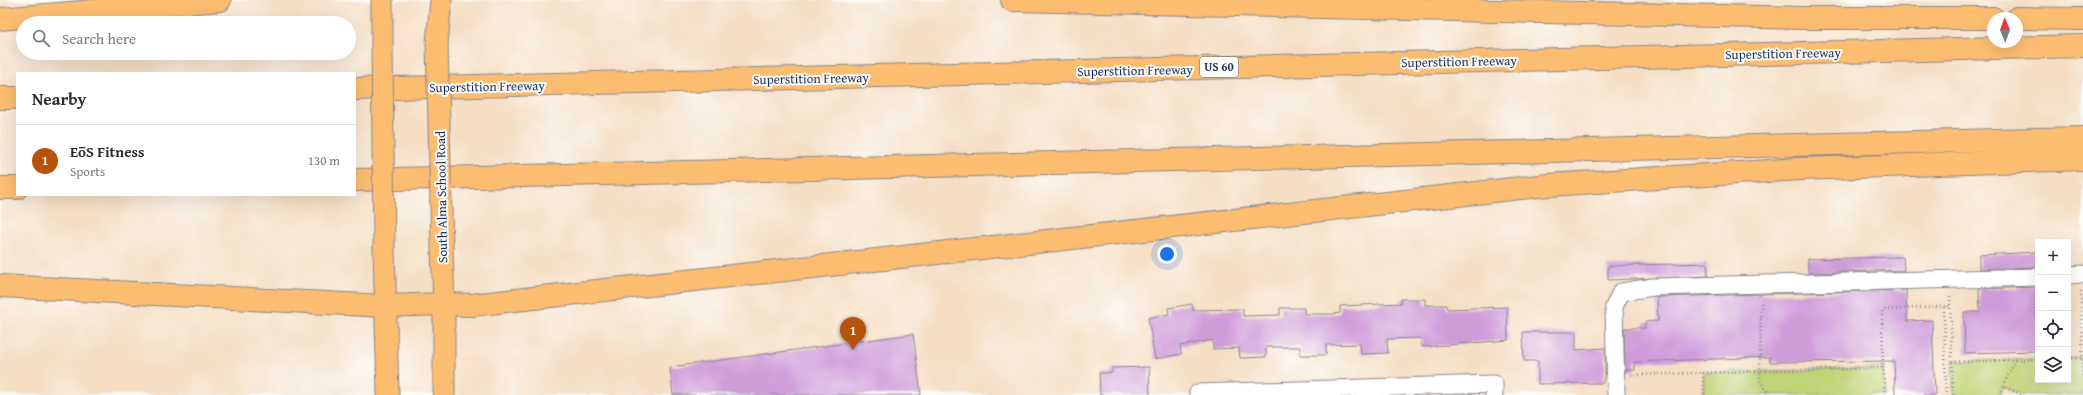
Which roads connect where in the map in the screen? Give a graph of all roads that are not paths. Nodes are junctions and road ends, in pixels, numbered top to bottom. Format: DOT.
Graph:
graph roads {
  1 [pos="220,0"];
  2 [pos="382,0"];
  3 [pos="441,0"];
  4 [pos="1012,0"];
  5 [pos="35,16"];
  6 [pos="16,18"];
  7 [pos="1987,18"];
  8 [pos="2023,18"];
  9 [pos="0,19"];
  10 [pos="2083,19"];
  11 [pos="2083,46"];
  12 [pos="356,89"];
  13 [pos="0,98"];
  14 [pos="16,98"];
  15 [pos="2083,138"];
  16 [pos="2083,160"];
  17 [pos="356,180"];
  18 [pos="0,188"];
  19 [pos="16,188"];
  20 [pos="2035,277"];
  21 [pos="0,286"];
  22 [pos="444,304"];
  23 [pos="385,306"];
  24 [pos="1494,390"];
  25 [pos="1198,394"];
  26 [pos="388,395"];
  27 [pos="444,395"];
  28 [pos="1616,395"];
  1 -- 5 [label="highway"];
  2 -- 23 [label="main road, bridge"];
  3 -- 22 [label="main road, South Alma School Road, bridge"];
  4 -- 7 [label="highway"];
  6 -- 9 [label="highway"];
  8 -- 10 [label="highway"];
  11 -- 12 [label="highway, Superstition Freeway / US 60"];
  13 -- 14 [label="highway"];
  15 -- 17 [label="highway"];
  16 -- 22 [label="highway"];
  18 -- 19 [label="highway"];
  20 -- 28 [label="street"];
  21 -- 23 [label="highway"];
  22 -- 23 [label="highway"];
  22 -- 27 [label="main road, South Alma School Road"];
  23 -- 26 [label="main road"];
  24 -- 25 [label="street"];
}
